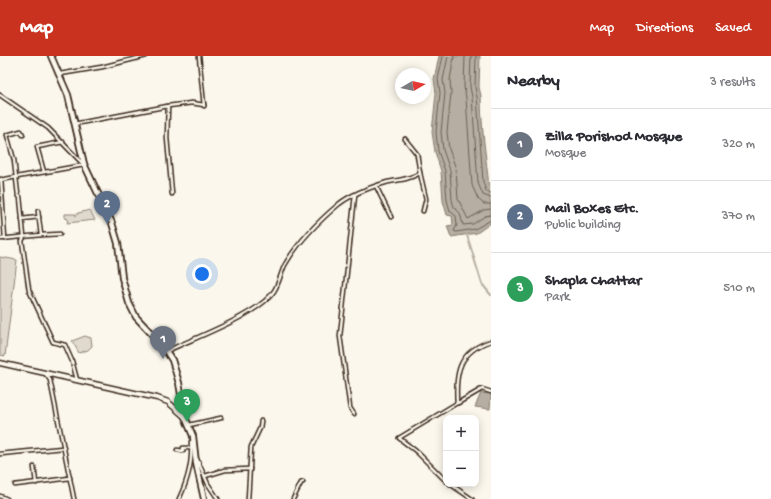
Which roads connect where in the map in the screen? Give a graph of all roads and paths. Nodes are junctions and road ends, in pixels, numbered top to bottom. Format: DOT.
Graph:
graph roads {
  1 [pos="51,56"];
  2 [pos="146,56"];
  3 [pos="199,56"];
  4 [pos="60,74"];
  5 [pos="0,95"];
  6 [pos="168,106"];
  7 [pos="74,124"];
  8 [pos="22,135"];
  9 [pos="405,139"];
  10 [pos="64,142"];
  11 [pos="84,165"];
  12 [pos="44,172"];
  13 [pos="420,173"];
  14 [pos="16,177"];
  15 [pos="1,180"];
  16 [pos="376,186"];
  17 [pos="172,194"];
  18 [pos="355,195"];
  19 [pos="38,211"];
  20 [pos="423,211"];
  21 [pos="391,217"];
  22 [pos="22,219"];
  23 [pos="39,219"];
  24 [pos="60,234"];
  25 [pos="40,235"];
  26 [pos="24,237"];
  27 [pos="0,239"];
  28 [pos="6,239"];
  29 [pos="491,341"];
  30 [pos="167,351"];
  31 [pos="0,363"];
  32 [pos="45,373"];
  33 [pos="53,375"];
  34 [pos="50,380"];
  35 [pos="77,380"];
  36 [pos="491,392"];
  37 [pos="457,403"];
  38 [pos="354,414"];
  39 [pos="185,417"];
  40 [pos="221,418"];
  41 [pos="261,421"];
  42 [pos="189,425"];
  43 [pos="63,448"];
  44 [pos="192,448"];
  45 [pos="177,450"];
  46 [pos="0,454"];
  47 [pos="196,455"];
  48 [pos="34,467"];
  49 [pos="250,469"];
  50 [pos="205,476"];
  51 [pos="70,478"];
  52 [pos="443,478"];
  53 [pos="304,482"];
  54 [pos="36,483"];
  55 [pos="15,485"];
  56 [pos="454,487"];
  57 [pos="0,496"];
  58 [pos="7,499"];
  59 [pos="74,499"];
  60 [pos="179,499"];
  61 [pos="204,499"];
  62 [pos="218,499"];
  63 [pos="248,499"];
  64 [pos="293,499"];
  65 [pos="472,499"];
  1 -- 4 [label="highway"];
  2 -- 4 [label="street"];
  3 -- 6 [label="street"];
  4 -- 7 [label="highway"];
  5 -- 10 [label="street"];
  6 -- 7 [label="street"];
  6 -- 17 [label="street"];
  7 -- 11 [label="highway"];
  8 -- 14 [label="street"];
  9 -- 13 [label="street"];
  10 -- 11 [label="street"];
  10 -- 12 [label="street"];
  11 -- 12 [label="street"];
  11 -- 30 [label="highway"];
  12 -- 14 [label="street"];
  13 -- 16 [label="street"];
  13 -- 20 [label="street"];
  14 -- 15 [label="street"];
  14 -- 22 [label="street"];
  15 -- 28 [label="street"];
  16 -- 18 [label="street"];
  16 -- 21 [label="street"];
  18 -- 30 [label="street"];
  18 -- 38 [label="street"];
  19 -- 23 [label="street"];
  22 -- 23 [label="street"];
  22 -- 26 [label="street"];
  23 -- 25 [label="street"];
  24 -- 25 [label="street"];
  25 -- 26 [label="street"];
  26 -- 28 [label="street"];
  26 -- 35 [label="street"];
  27 -- 28 [label="street"];
  29 -- 37 [label="street"];
  30 -- 39 [label="highway"];
  31 -- 32 [label="main road"];
  32 -- 33 [label="main road"];
  32 -- 34 [label="street"];
  33 -- 34 [label="street"];
  33 -- 35 [label="main road"];
  34 -- 43 [label="street"];
  35 -- 39 [label="main road"];
  36 -- 37 [label="street"];
  37 -- 52 [label="street"];
  39 -- 42 [label="highway"];
  40 -- 42 [label="street"];
  41 -- 49 [label="street"];
  42 -- 44 [label="street"];
  42 -- 47 [label="highway"];
  43 -- 46 [label="street"];
  43 -- 51 [label="street"];
  44 -- 45 [label="street"];
  44 -- 60 [label="street"];
  47 -- 50 [label="street"];
  47 -- 61 [label="highway"];
  48 -- 54 [label="street"];
  49 -- 50 [label="street"];
  49 -- 63 [label="street"];
  50 -- 62 [label="street"];
  51 -- 54 [label="street"];
  51 -- 59 [label="street"];
  53 -- 64 [label="street"];
  54 -- 55 [label="street"];
  56 -- 65 [label="street"];
  57 -- 58 [label="street"];
}
